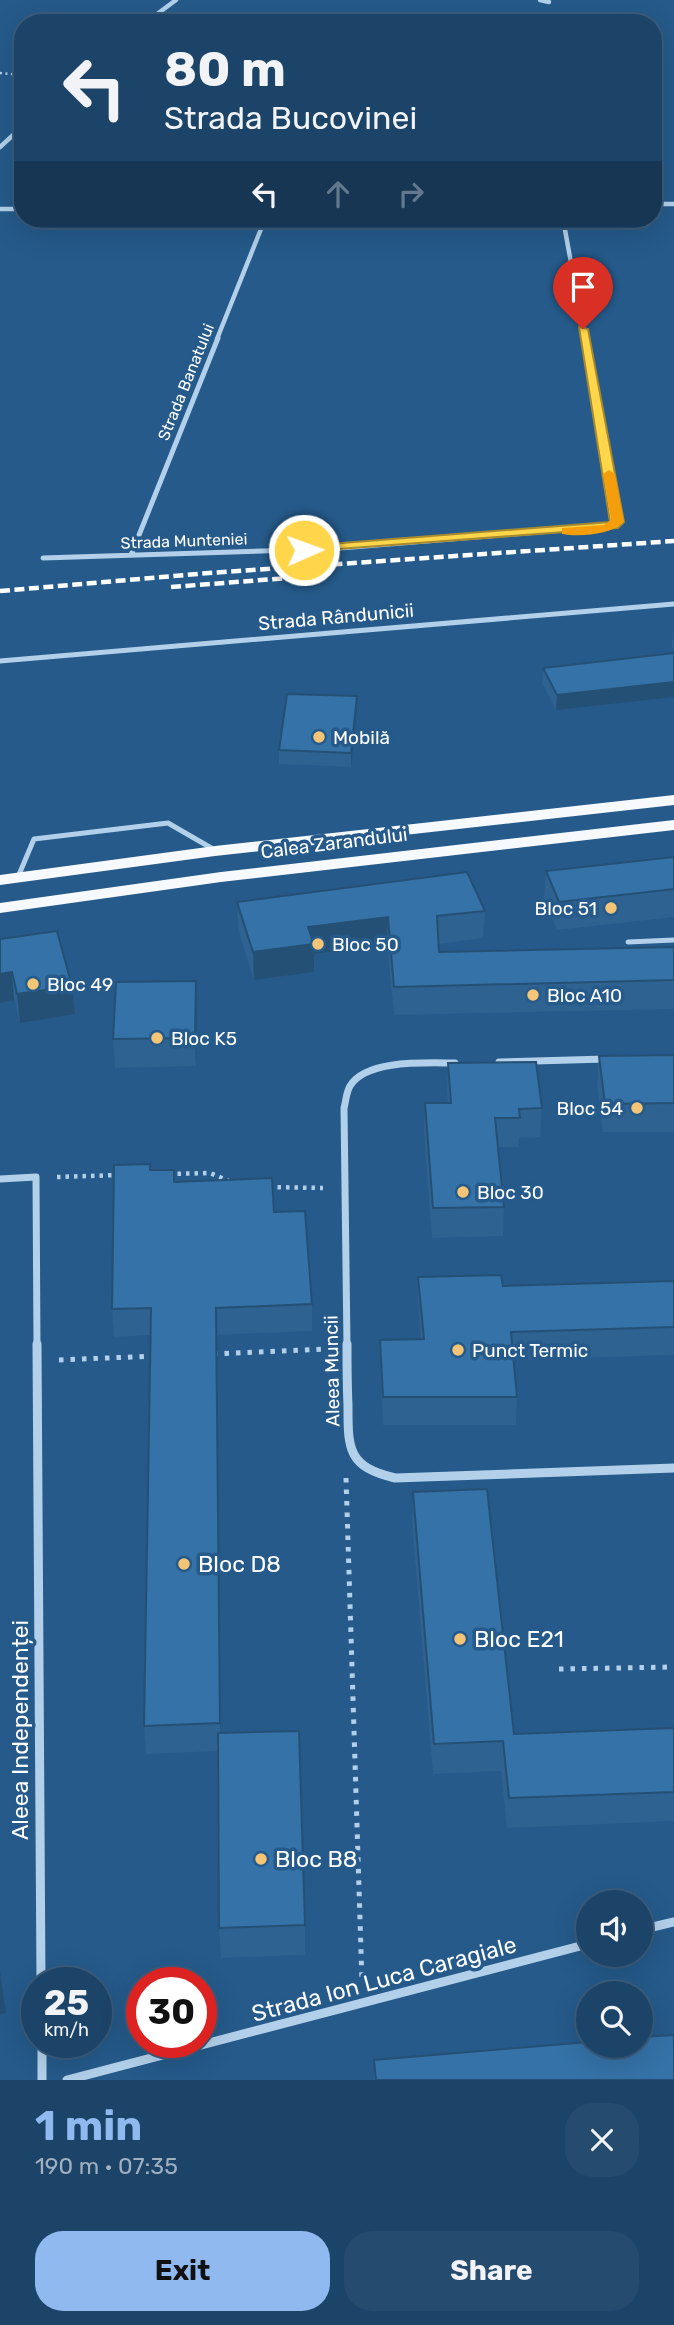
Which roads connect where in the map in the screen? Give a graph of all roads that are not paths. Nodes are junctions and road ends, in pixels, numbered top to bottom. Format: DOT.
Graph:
graph roads {
  1 [pos="176,0"];
  2 [pos="540,0"];
  3 [pos="549,2"];
  4 [pos="157,14"];
  5 [pos="14,134"];
  6 [pos="0,147"];
  7 [pos="261,228"];
  8 [pos="565,228"];
  9 [pos="131,555"];
  10 [pos="43,558"];
  11 [pos="674,604"];
  12 [pos="0,661"];
  13 [pos="674,800"];
  14 [pos="674,825"];
  15 [pos="215,851"];
  16 [pos="18,877"];
  17 [pos="0,880"];
  18 [pos="0,908"];
  19 [pos="674,940"];
  20 [pos="628,942"];
  21 [pos="619,1059"];
  22 [pos="495,1062"];
  23 [pos="468,1063"];
  24 [pos="0,1179"];
  25 [pos="674,1468"];
  26 [pos="674,1922"];
  27 [pos="653,1927"];
  28 [pos="576,1947"];
  29 [pos="41,1967"];
  30 [pos="42,2058"];
  31 [pos="42,2080"];
  32 [pos="67,2080"];
  1 -- 4 [label="street"];
  2 -- 3 [label="street"];
  5 -- 6 [label="street"];
  7 -- 9 [label="street, Strada Banatului"];
  8 -- 9 [label="street, Strada Munteniei"];
  9 -- 10 [label="street, Strada Munteniei"];
  11 -- 12 [label="street, Strada Rândunicii"];
  13 -- 15 [label="main road, Calea Zarandului"];
  14 -- 18 [label="main road, Calea Zarandului"];
  15 -- 16 [label="main road, Calea Zarandului"];
  15 -- 16 [label="lane"];
  16 -- 17 [label="main road, Calea Zarandului"];
  19 -- 20 [label="lane"];
  21 -- 22 [label="street"];
  23 -- 25 [label="street, Aleea Muncii"];
  24 -- 29 [label="street, Aleea Independenței"];
  26 -- 27 [label="street"];
  28 -- 32 [label="street, Strada Ion Luca Caragiale"];
  30 -- 31 [label="street"];
}
